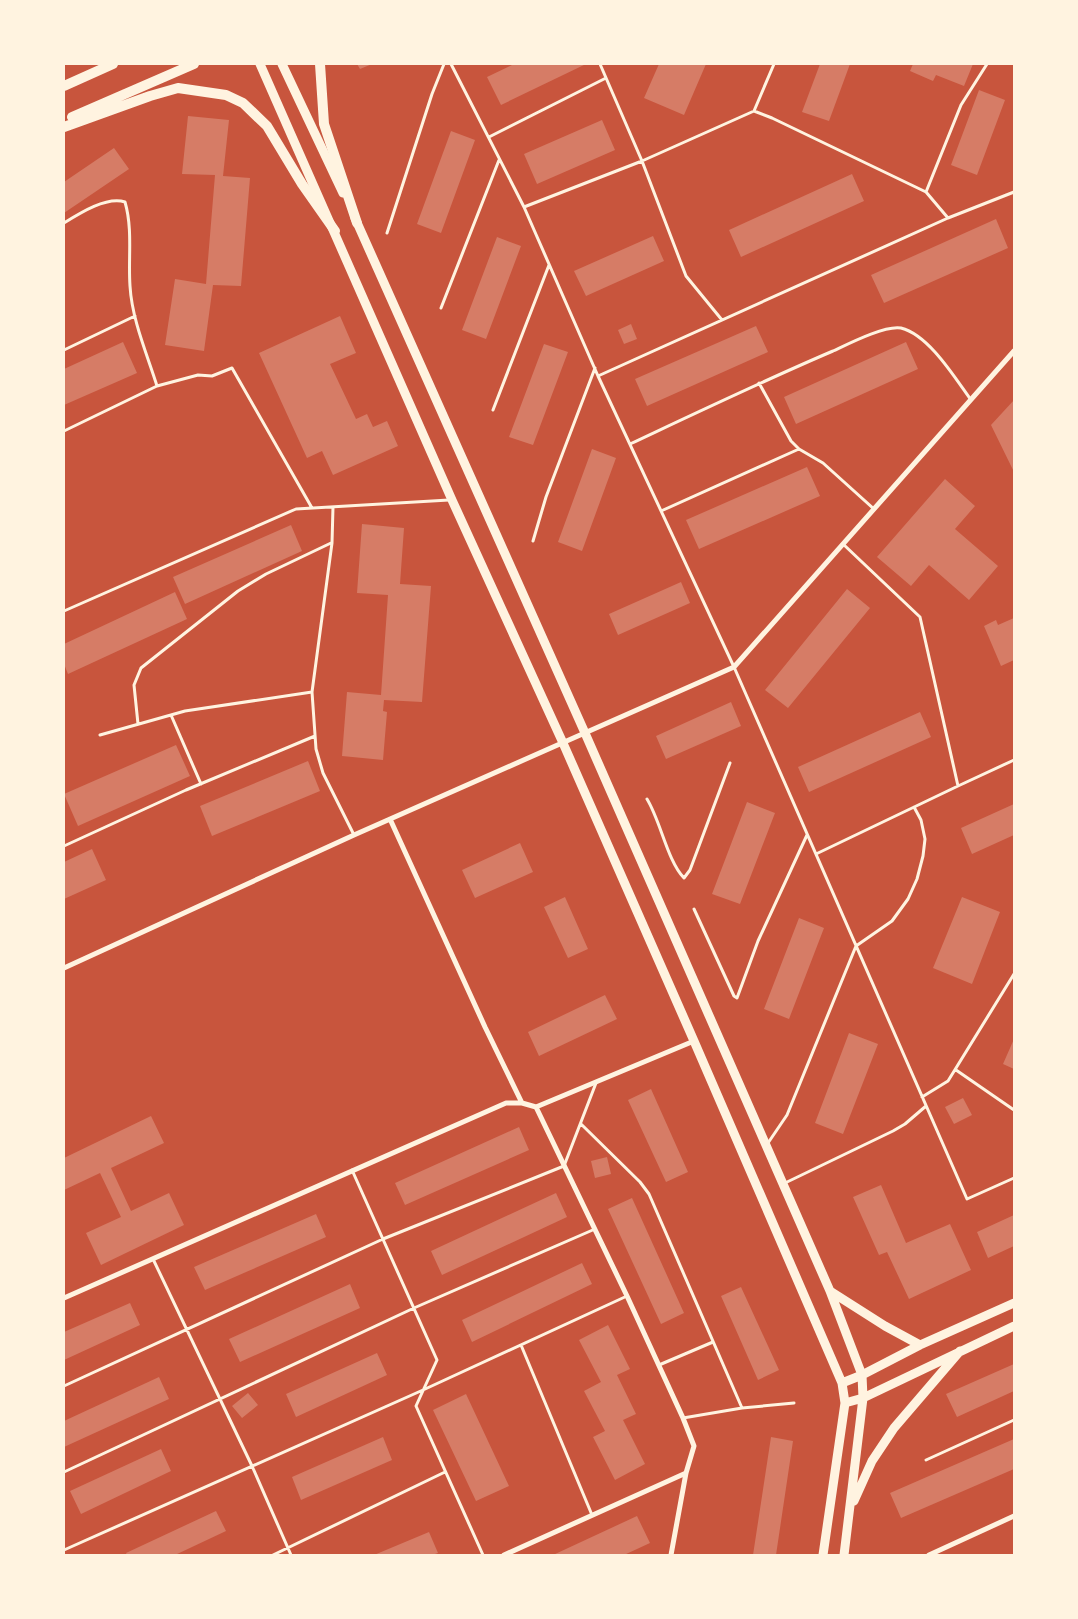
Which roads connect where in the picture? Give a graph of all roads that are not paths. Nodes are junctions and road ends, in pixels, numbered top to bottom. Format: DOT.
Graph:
graph roads {
  1 [pos="113,64"];
  2 [pos="194,64"];
  3 [pos="260,64"];
  4 [pos="282,64"];
  5 [pos="320,64"];
  6 [pos="444,64"];
  7 [pos="451,64"];
  8 [pos="600,64"];
  9 [pos="774,64"];
  10 [pos="987,64"];
  11 [pos="606,78"];
  12 [pos="64,86"];
  13 [pos="754,111"];
  14 [pos="64,121"];
  15 [pos="64,127"];
  16 [pos="489,137"];
  17 [pos="500,159"];
  18 [pos="642,161"];
  19 [pos="926,192"];
  20 [pos="1014,192"];
  21 [pos="524,207"];
  22 [pos="948,218"];
  23 [pos="64,223"];
  24 [pos="357,223"];
  25 [pos="335,231"];
  26 [pos="388,233"];
  27 [pos="550,264"];
  28 [pos="441,308"];
  29 [pos="136,316"];
  30 [pos="722,320"];
  31 [pos="64,350"];
  32 [pos="1012,353"];
  33 [pos="1014,360"];
  34 [pos="595,368"];
  35 [pos="598,376"];
  36 [pos="759,383"];
  37 [pos="158,386"];
  38 [pos="972,401"];
  39 [pos="493,410"];
  40 [pos="64,431"];
  41 [pos="630,444"];
  42 [pos="799,448"];
  43 [pos="452,500"];
  44 [pos="333,507"];
  45 [pos="312,508"];
  46 [pos="874,509"];
  47 [pos="661,512"];
  48 [pos="533,542"];
  49 [pos="332,543"];
  50 [pos="843,544"];
  51 [pos="64,611"];
  52 [pos="734,667"];
  53 [pos="312,692"];
  54 [pos="171,715"];
  55 [pos="138,724"];
  56 [pos="585,733"];
  57 [pos="100,735"];
  58 [pos="315,736"];
  59 [pos="563,743"];
  60 [pos="1014,760"];
  61 [pos="730,763"];
  62 [pos="201,784"];
  63 [pos="958,786"];
  64 [pos="647,799"];
  65 [pos="914,808"];
  66 [pos="390,819"];
  67 [pos="354,835"];
  68 [pos="807,835"];
  69 [pos="64,846"];
  70 [pos="816,854"];
  71 [pos="694,909"];
  72 [pos="856,946"];
  73 [pos="64,968"];
  74 [pos="1014,974"];
  75 [pos="694,1041"];
  76 [pos="956,1070"];
  77 [pos="596,1083"];
  78 [pos="922,1097"];
  79 [pos="522,1103"];
  80 [pos="926,1106"];
  81 [pos="536,1108"];
  82 [pos="1014,1110"];
  83 [pos="580,1123"];
  84 [pos="766,1146"];
  85 [pos="564,1166"];
  86 [pos="352,1170"];
  87 [pos="1014,1178"];
  88 [pos="782,1184"];
  89 [pos="595,1229"];
  90 [pos="383,1239"];
  91 [pos="153,1258"];
  92 [pos="830,1291"];
  93 [pos="627,1296"];
  94 [pos="64,1298"];
  95 [pos="1014,1303"];
  96 [pos="414,1308"];
  97 [pos="1014,1326"];
  98 [pos="188,1328"];
  99 [pos="713,1342"];
  100 [pos="521,1345"];
  101 [pos="920,1345"];
  102 [pos="960,1351"];
  103 [pos="658,1365"];
  104 [pos="862,1375"];
  105 [pos="842,1383"];
  106 [pos="64,1386"];
  107 [pos="423,1390"];
  108 [pos="219,1398"];
  109 [pos="863,1398"];
  110 [pos="794,1403"];
  111 [pos="845,1403"];
  112 [pos="742,1408"];
  113 [pos="683,1418"];
  114 [pos="1014,1420"];
  115 [pos="926,1460"];
  116 [pos="252,1466"];
  117 [pos="64,1472"];
  118 [pos="445,1472"];
  119 [pos="686,1473"];
  120 [pos="850,1511"];
  121 [pos="592,1516"];
  122 [pos="1014,1516"];
  123 [pos="288,1548"];
  124 [pos="64,1550"];
  125 [pos="273,1555"];
  126 [pos="291,1555"];
  127 [pos="482,1555"];
  128 [pos="504,1555"];
  129 [pos="671,1555"];
  130 [pos="823,1555"];
  131 [pos="844,1555"];
  132 [pos="929,1555"];
  1 -- 12 [label="main road"];
  2 -- 14 [label="main road"];
  3 -- 25 [label="main road"];
  4 -- 24 [label="main road"];
  5 -- 24 [label="main road"];
  6 -- 26 [label="lane"];
  7 -- 16 [label="lane"];
  8 -- 11 [label="lane"];
  9 -- 13 [label="lane"];
  10 -- 19 [label="lane"];
  11 -- 16 [label="lane"];
  11 -- 18 [label="lane"];
  13 -- 18 [label="lane"];
  13 -- 19 [label="lane"];
  15 -- 25 [label="main road"];
  16 -- 17 [label="lane"];
  17 -- 21 [label="lane"];
  17 -- 28 [label="lane"];
  18 -- 21 [label="lane"];
  18 -- 30 [label="lane"];
  19 -- 22 [label="lane"];
  20 -- 22 [label="lane"];
  21 -- 27 [label="lane"];
  22 -- 30 [label="lane"];
  23 -- 29 [label="lane"];
  24 -- 56 [label="main road"];
  25 -- 43 [label="main road"];
  27 -- 34 [label="lane"];
  27 -- 39 [label="lane"];
  29 -- 31 [label="lane"];
  29 -- 37 [label="lane"];
  30 -- 35 [label="lane"];
  32 -- 33 [label="lane"];
  32 -- 38 [label="street"];
  34 -- 35 [label="lane"];
  34 -- 48 [label="lane"];
  35 -- 41 [label="lane"];
  36 -- 38 [label="lane"];
  36 -- 41 [label="lane"];
  36 -- 42 [label="lane"];
  37 -- 40 [label="lane"];
  37 -- 45 [label="lane"];
  38 -- 46 [label="street"];
  41 -- 47 [label="lane"];
  42 -- 46 [label="lane"];
  42 -- 47 [label="lane"];
  43 -- 44 [label="lane"];
  43 -- 59 [label="main road"];
  44 -- 45 [label="lane"];
  44 -- 49 [label="lane"];
  45 -- 51 [label="lane"];
  46 -- 50 [label="street"];
  47 -- 52 [label="lane"];
  49 -- 53 [label="lane"];
  49 -- 55 [label="lane"];
  50 -- 52 [label="street"];
  50 -- 63 [label="lane"];
  52 -- 56 [label="street"];
  52 -- 68 [label="lane"];
  53 -- 54 [label="lane"];
  53 -- 58 [label="lane"];
  54 -- 55 [label="lane"];
  54 -- 62 [label="lane"];
  55 -- 57 [label="lane"];
  56 -- 59 [label="street"];
  56 -- 84 [label="main road"];
  58 -- 62 [label="lane"];
  58 -- 67 [label="lane"];
  59 -- 66 [label="street"];
  59 -- 75 [label="main road"];
  60 -- 63 [label="lane"];
  61 -- 64 [label="lane"];
  62 -- 69 [label="lane"];
  63 -- 65 [label="lane"];
  65 -- 70 [label="lane"];
  65 -- 72 [label="lane"];
  66 -- 67 [label="street"];
  66 -- 79 [label="street"];
  67 -- 73 [label="street"];
  68 -- 70 [label="lane"];
  68 -- 71 [label="lane"];
  70 -- 72 [label="lane"];
  72 -- 78 [label="lane"];
  72 -- 84 [label="lane"];
  74 -- 76 [label="lane"];
  75 -- 77 [label="street"];
  75 -- 105 [label="main road"];
  76 -- 78 [label="lane"];
  76 -- 82 [label="lane"];
  77 -- 81 [label="street"];
  77 -- 83 [label="lane"];
  78 -- 80 [label="lane"];
  79 -- 81 [label="street"];
  79 -- 86 [label="street"];
  80 -- 87 [label="lane"];
  80 -- 88 [label="lane"];
  81 -- 85 [label="street"];
  83 -- 85 [label="lane"];
  83 -- 99 [label="lane"];
  84 -- 88 [label="main road"];
  85 -- 89 [label="street"];
  85 -- 90 [label="lane"];
  86 -- 90 [label="lane"];
  86 -- 91 [label="street"];
  88 -- 92 [label="main road"];
  89 -- 93 [label="street"];
  89 -- 96 [label="lane"];
  90 -- 96 [label="lane"];
  90 -- 98 [label="lane"];
  91 -- 94 [label="street"];
  91 -- 98 [label="lane"];
  92 -- 101 [label="main road"];
  92 -- 104 [label="main road"];
  93 -- 100 [label="lane"];
  93 -- 103 [label="street"];
  95 -- 101 [label="main road"];
  96 -- 107 [label="lane"];
  96 -- 108 [label="lane"];
  97 -- 102 [label="main road"];
  98 -- 106 [label="lane"];
  98 -- 108 [label="lane"];
  99 -- 103 [label="lane"];
  99 -- 112 [label="lane"];
  100 -- 107 [label="lane"];
  100 -- 121 [label="lane"];
  101 -- 104 [label="main road"];
  102 -- 109 [label="main road"];
  102 -- 120 [label="main road"];
  103 -- 113 [label="street"];
  104 -- 105 [label="main road"];
  104 -- 109 [label="main road"];
  105 -- 111 [label="main road"];
  107 -- 116 [label="lane"];
  107 -- 118 [label="lane"];
  108 -- 116 [label="lane"];
  108 -- 117 [label="lane"];
  109 -- 111 [label="main road"];
  109 -- 120 [label="main road"];
  110 -- 112 [label="lane"];
  111 -- 130 [label="main road"];
  112 -- 113 [label="lane"];
  113 -- 119 [label="street"];
  114 -- 115 [label="lane"];
  116 -- 123 [label="lane"];
  116 -- 124 [label="lane"];
  118 -- 123 [label="lane"];
  118 -- 127 [label="lane"];
  119 -- 121 [label="street"];
  119 -- 129 [label="street"];
  120 -- 131 [label="main road"];
  121 -- 128 [label="street"];
  122 -- 132 [label="street"];
  123 -- 125 [label="lane"];
  123 -- 126 [label="lane"];
}
